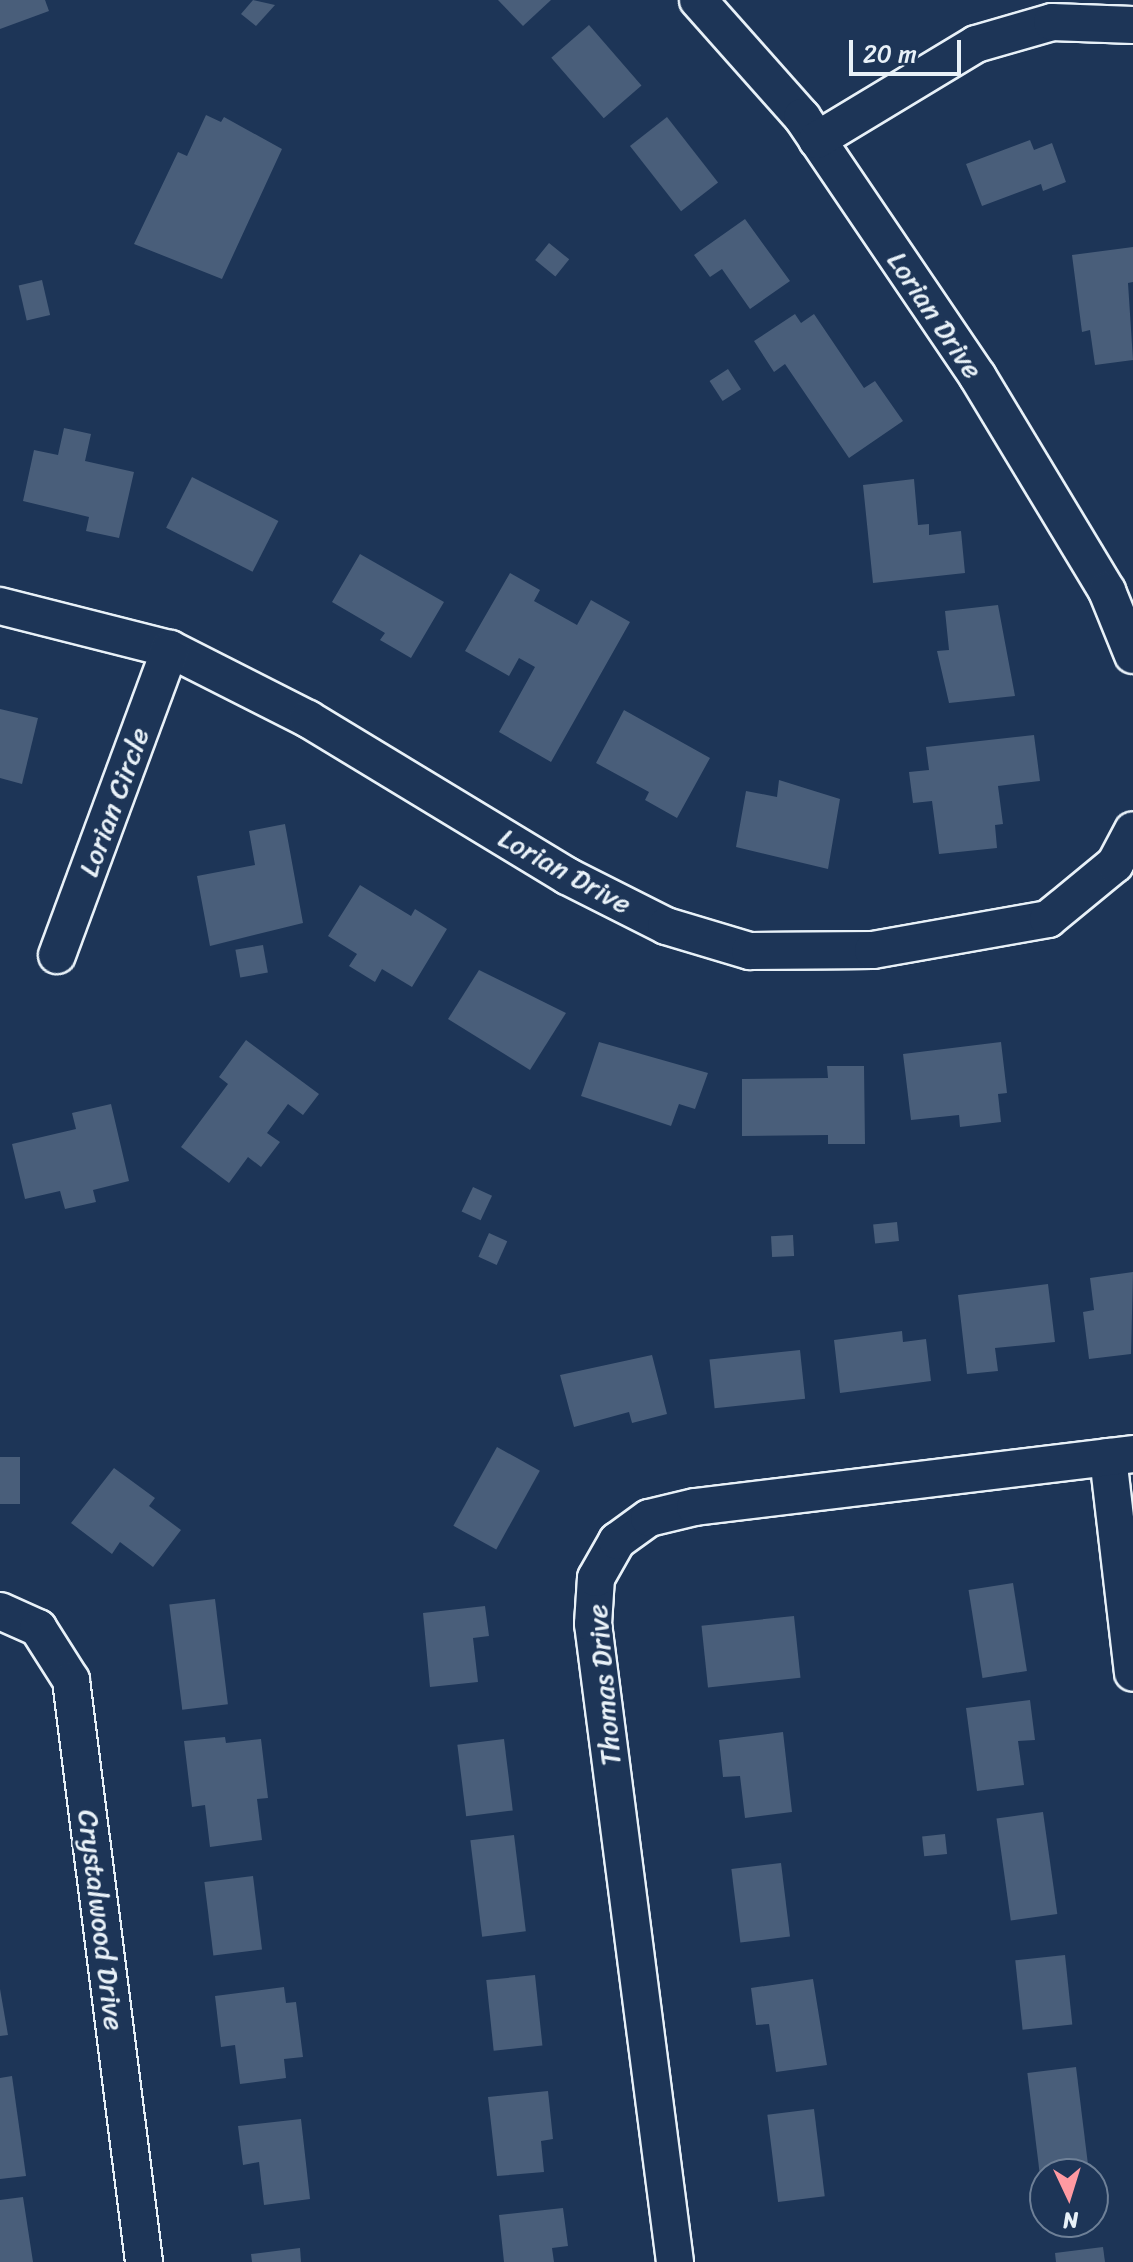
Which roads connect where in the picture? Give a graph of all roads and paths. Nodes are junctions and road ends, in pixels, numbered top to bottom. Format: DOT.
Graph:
graph roads {
  1 [pos="698,0"];
  2 [pos="1133,25"];
  3 [pos="817,140"];
  4 [pos="0,606"];
  5 [pos="170,649"];
  6 [pos="1133,655"];
  7 [pos="1133,830"];
  8 [pos="57,955"];
  9 [pos="1120,1455"];
  10 [pos="0,1611"];
  11 [pos="1133,1673"];
  12 [pos="144,2262"];
  13 [pos="675,2262"];
  1 -- 3 [label="street, Lorian Drive"];
  2 -- 3 [label="street"];
  3 -- 6 [label="street, Lorian Drive"];
  4 -- 5 [label="street, Lorian Drive"];
  5 -- 7 [label="street, Lorian Drive"];
  5 -- 8 [label="street, Lorian Circle"];
  9 -- 11 [label="street"];
  9 -- 13 [label="street, Thomas Drive"];
  10 -- 12 [label="street, Crystalwood Drive"];
}
